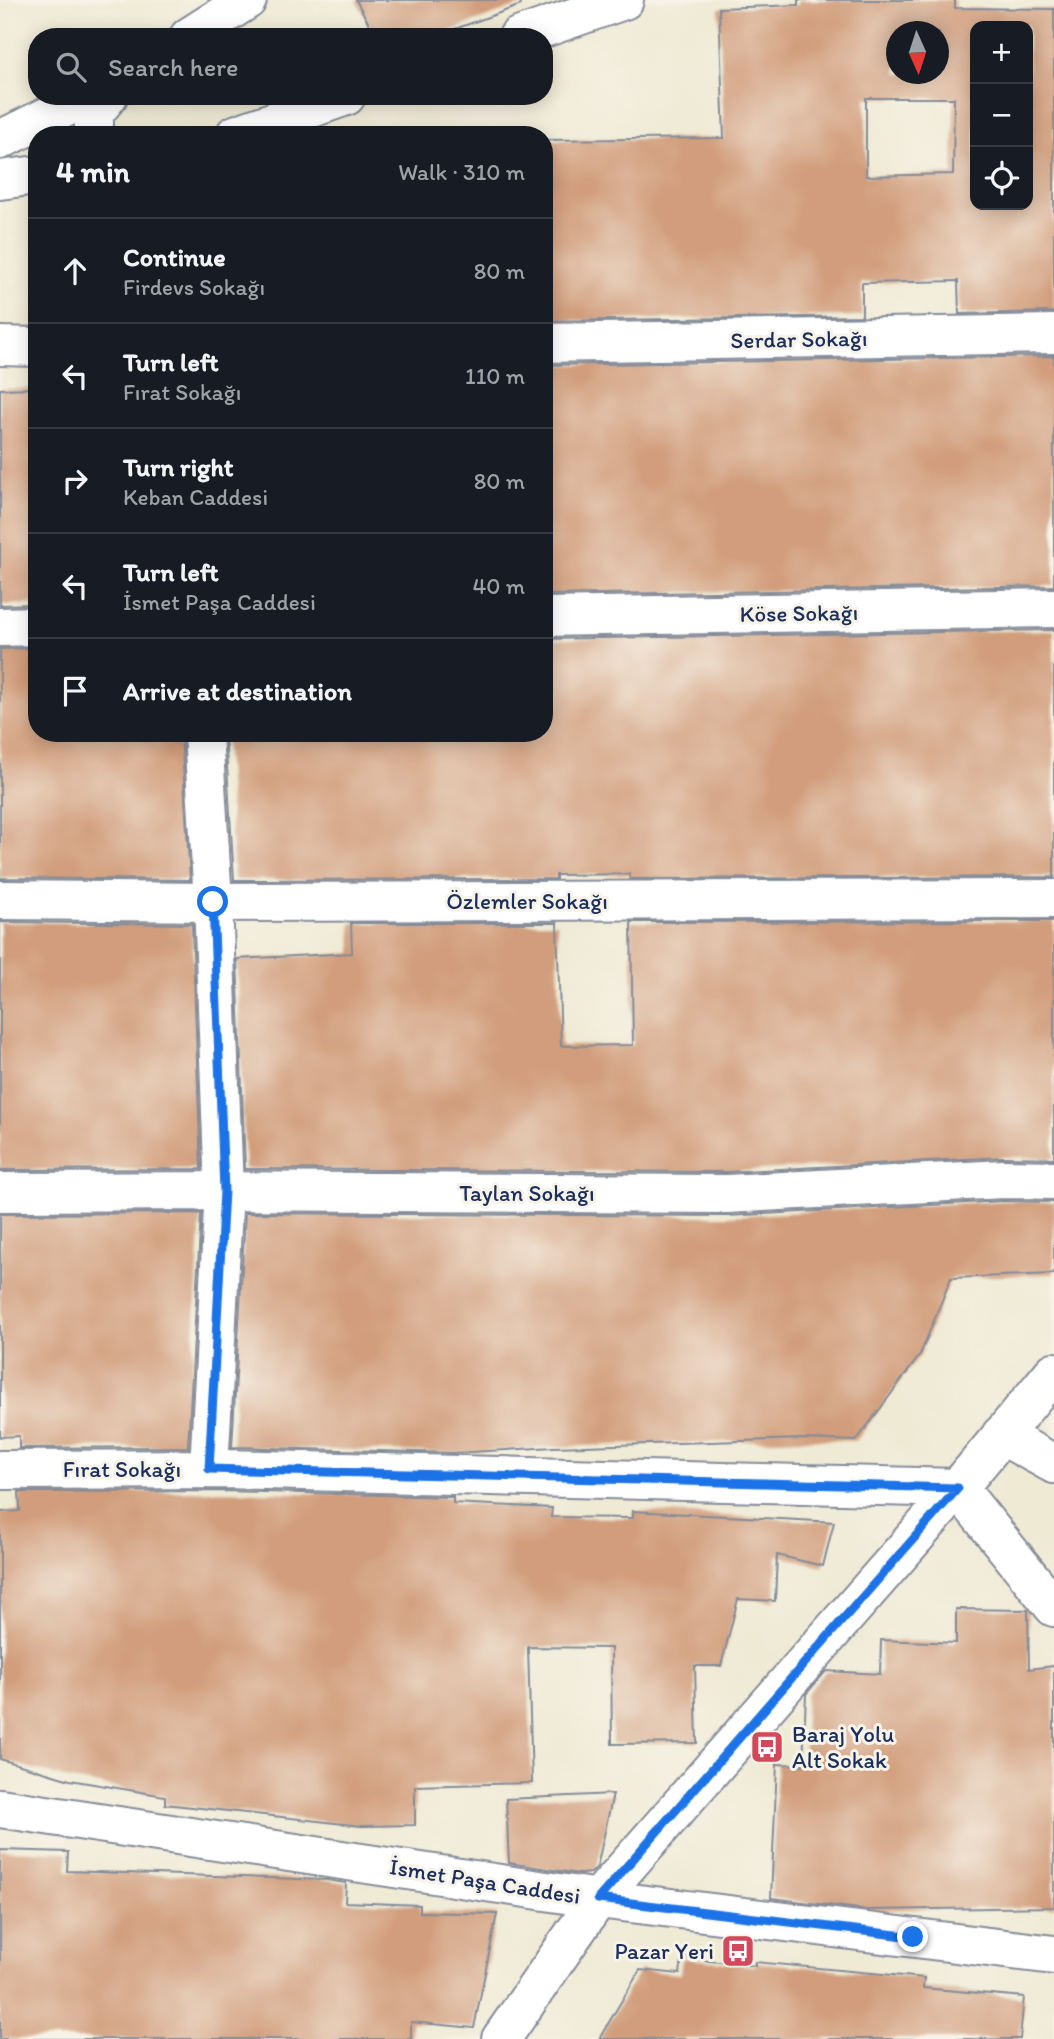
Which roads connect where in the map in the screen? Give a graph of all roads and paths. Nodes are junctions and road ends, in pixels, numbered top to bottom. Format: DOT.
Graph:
graph roads {
  1 [pos="247,0"];
  2 [pos="624,0"];
  3 [pos="203,28"];
  4 [pos="544,28"];
  5 [pos="71,105"];
  6 [pos="101,105"];
  7 [pos="320,105"];
  8 [pos="28,126"];
  9 [pos="28,126"];
  10 [pos="94,126"];
  11 [pos="261,126"];
  12 [pos="0,140"];
  13 [pos="28,176"];
  14 [pos="0,180"];
  15 [pos="1054,334"];
  16 [pos="553,343"];
  17 [pos="0,346"];
  18 [pos="28,347"];
  19 [pos="1054,608"];
  20 [pos="553,618"];
  21 [pos="28,626"];
  22 [pos="0,627"];
  23 [pos="204,742"];
  24 [pos="1054,899"];
  25 [pos="0,900"];
  26 [pos="213,902"];
  27 [pos="1054,1180"];
  28 [pos="224,1191"];
  29 [pos="0,1192"];
  30 [pos="1054,1372"];
  31 [pos="1001,1435"];
  32 [pos="1054,1464"];
  33 [pos="209,1469"];
  34 [pos="0,1470"];
  35 [pos="958,1488"];
  36 [pos="1054,1607"];
  37 [pos="0,1808"];
  38 [pos="598,1899"];
  39 [pos="1054,1955"];
  40 [pos="501,2039"];
  1 -- 3 [label="street"];
  2 -- 4 [label="street"];
  5 -- 9 [label="street"];
  6 -- 10 [label="street"];
  7 -- 11 [label="street"];
  8 -- 12 [label="street"];
  13 -- 14 [label="street"];
  15 -- 16 [label="street, Serdar Sokağı"];
  17 -- 18 [label="street"];
  19 -- 20 [label="street, Köse Sokağı"];
  21 -- 22 [label="street"];
  23 -- 26 [label="street"];
  24 -- 26 [label="street, Özlemler Sokağı"];
  25 -- 26 [label="street, Özlemler Sokağı"];
  26 -- 28 [label="street"];
  27 -- 28 [label="street, Taylan Sokağı"];
  28 -- 29 [label="street, Taylan Sokağı"];
  28 -- 33 [label="street"];
  30 -- 31 [label="street"];
  31 -- 32 [label="street"];
  31 -- 35 [label="street"];
  33 -- 34 [label="street, Fırat Sokağı"];
  33 -- 35 [label="street, Fırat Sokağı"];
  35 -- 36 [label="street"];
  35 -- 38 [label="street"];
  37 -- 38 [label="street, İsmet Paşa Caddesi"];
  38 -- 39 [label="street, İsmet Paşa Caddesi"];
  38 -- 40 [label="street"];
}
